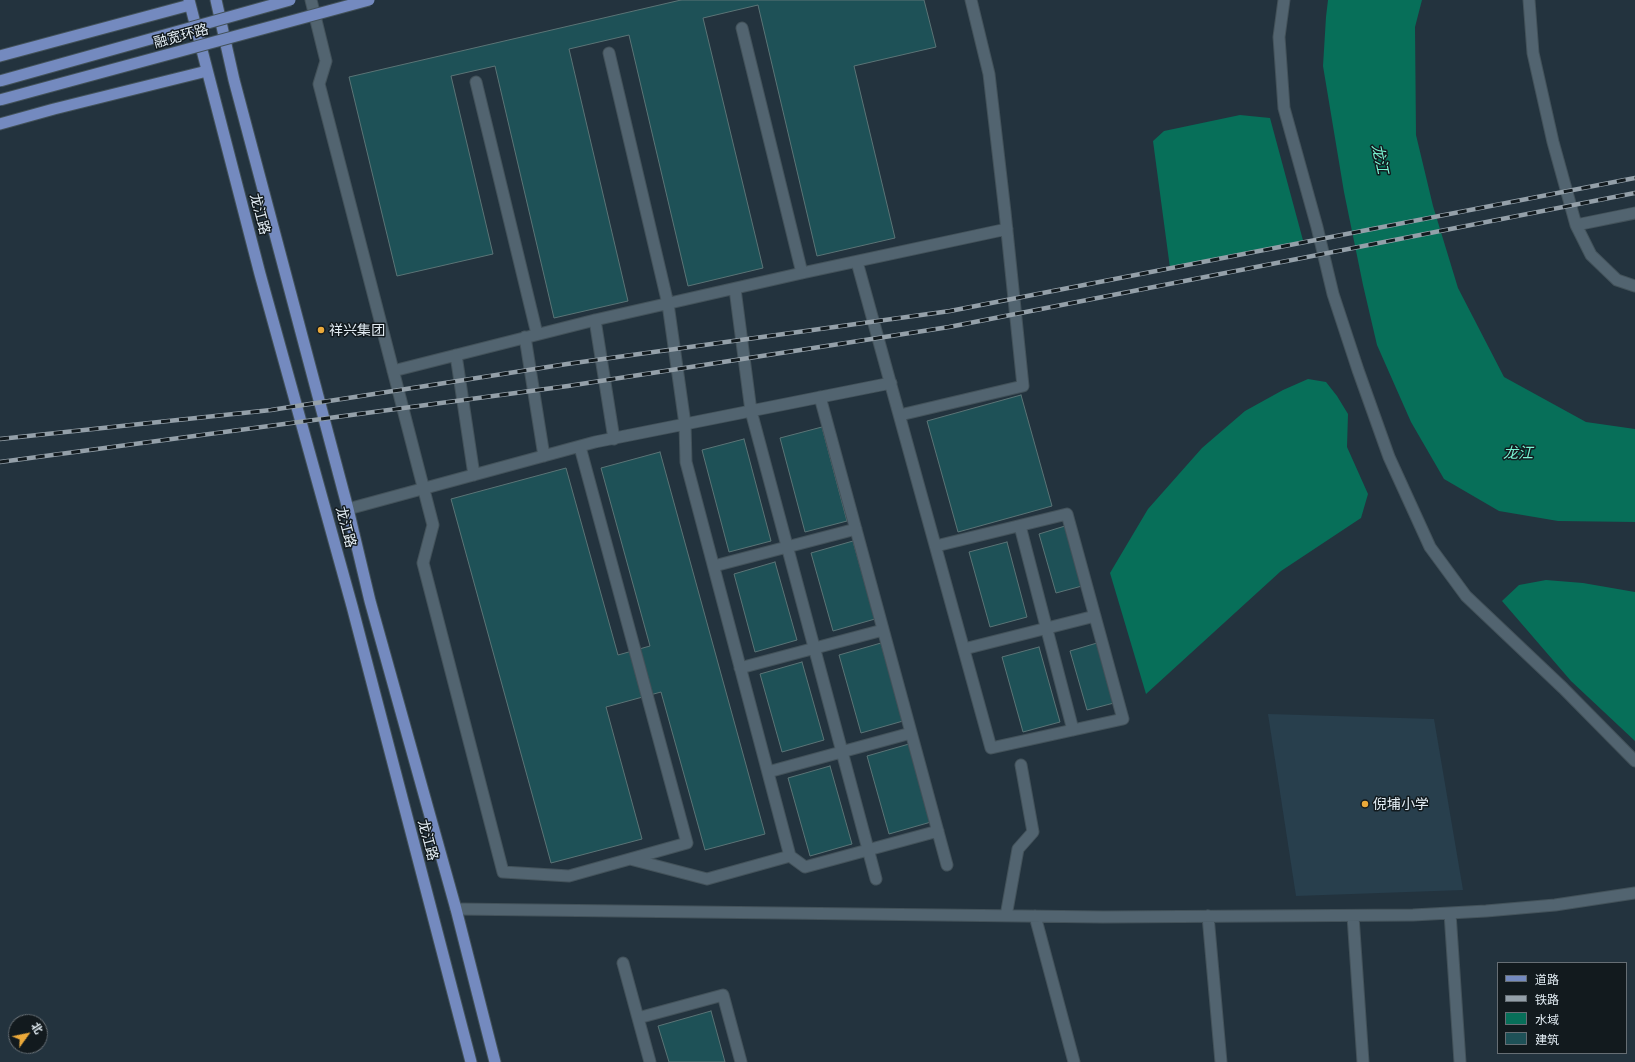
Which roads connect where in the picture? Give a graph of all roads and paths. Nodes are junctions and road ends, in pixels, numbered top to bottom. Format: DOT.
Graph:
graph roads {
  1 [pos="216,0"];
  2 [pos="290,0"];
  3 [pos="311,0"];
  4 [pos="369,0"];
  5 [pos="971,0"];
  6 [pos="1284,0"];
  7 [pos="1529,0"];
  8 [pos="189,3"];
  9 [pos="742,28"];
  10 [pos="609,53"];
  11 [pos="0,56"];
  12 [pos="207,71"];
  13 [pos="0,81"];
  14 [pos="476,82"];
  15 [pos="0,100"];
  16 [pos="0,124"];
  17 [pos="1635,213"];
  18 [pos="1576,225"];
  19 [pos="1007,229"];
  20 [pos="857,262"];
  21 [pos="802,273"];
  22 [pos="1635,286"];
  23 [pos="735,289"];
  24 [pos="668,304"];
  25 [pos="595,320"];
  26 [pos="538,334"];
  27 [pos="525,337"];
  28 [pos="456,355"];
  29 [pos="393,371"];
  30 [pos="891,383"];
  31 [pos="820,397"];
  32 [pos="751,411"];
  33 [pos="900,415"];
  34 [pos="685,424"];
  35 [pos="614,439"];
  36 [pos="580,447"];
  37 [pos="544,456"];
  38 [pos="474,475"];
  39 [pos="424,489"];
  40 [pos="348,509"];
  41 [pos="1020,526"];
  42 [pos="856,529"];
  43 [pos="936,546"];
  44 [pos="787,547"];
  45 [pos="714,566"];
  46 [pos="1095,616"];
  47 [pos="1047,628"];
  48 [pos="883,630"];
  49 [pos="814,648"];
  50 [pos="964,649"];
  51 [pos="740,668"];
  52 [pos="1073,730"];
  53 [pos="911,733"];
  54 [pos="842,752"];
  55 [pos="1635,761"];
  56 [pos="1021,766"];
  57 [pos="768,772"];
  58 [pos="938,831"];
  59 [pos="868,850"];
  60 [pos="790,856"];
  61 [pos="629,859"];
  62 [pos="947,865"];
  63 [pos="876,879"];
  64 [pos="1635,893"];
  65 [pos="456,909"];
  66 [pos="1450,913"];
  67 [pos="1006,916"];
  68 [pos="1035,916"];
  69 [pos="1208,916"];
  70 [pos="1353,916"];
  71 [pos="623,963"];
  72 [pos="638,1018"];
  73 [pos="471,1062"];
  74 [pos="495,1062"];
  75 [pos="650,1062"];
  76 [pos="741,1062"];
  77 [pos="1074,1062"];
  78 [pos="1221,1062"];
  79 [pos="1363,1062"];
  80 [pos="1460,1062"];
  1 -- 40 [label="main road, 龙江路"];
  2 -- 13 [label="main road, 融宽环路, bridge"];
  3 -- 29 [label="street"];
  4 -- 15 [label="main road, 融宽环路, bridge"];
  5 -- 19 [label="street"];
  6 -- 55 [label="street"];
  7 -- 18 [label="street"];
  8 -- 11 [label="main road"];
  8 -- 12 [label="main road, 龙江路"];
  9 -- 21 [label="street"];
  10 -- 24 [label="street"];
  12 -- 16 [label="main road"];
  12 -- 73 [label="main road, 龙江路"];
  14 -- 26 [label="street"];
  17 -- 18 [label="street"];
  18 -- 22 [label="street"];
  19 -- 20 [label="street"];
  19 -- 33 [label="street"];
  20 -- 21 [label="street"];
  20 -- 30 [label="street"];
  21 -- 23 [label="street"];
  23 -- 24 [label="street"];
  23 -- 32 [label="street"];
  24 -- 25 [label="street"];
  24 -- 34 [label="street"];
  25 -- 26 [label="street"];
  25 -- 35 [label="street"];
  26 -- 27 [label="street"];
  27 -- 28 [label="street"];
  27 -- 37 [label="street"];
  28 -- 29 [label="street"];
  28 -- 38 [label="street"];
  29 -- 39 [label="street"];
  30 -- 31 [label="street"];
  30 -- 33 [label="street"];
  31 -- 32 [label="street"];
  31 -- 42 [label="street"];
  32 -- 34 [label="street"];
  32 -- 44 [label="street"];
  33 -- 43 [label="street"];
  34 -- 35 [label="street"];
  34 -- 45 [label="street"];
  35 -- 36 [label="street"];
  36 -- 37 [label="street"];
  36 -- 61 [label="street"];
  37 -- 38 [label="street"];
  38 -- 39 [label="street"];
  39 -- 40 [label="street"];
  39 -- 61 [label="street"];
  40 -- 65 [label="main road, 龙江路"];
  41 -- 43 [label="street"];
  41 -- 46 [label="street"];
  41 -- 47 [label="street"];
  42 -- 44 [label="street"];
  42 -- 48 [label="street"];
  43 -- 50 [label="street"];
  44 -- 45 [label="street"];
  44 -- 49 [label="street"];
  45 -- 51 [label="street"];
  46 -- 47 [label="street"];
  46 -- 52 [label="street"];
  47 -- 50 [label="street"];
  47 -- 52 [label="street"];
  48 -- 49 [label="street"];
  48 -- 53 [label="street"];
  49 -- 51 [label="street"];
  49 -- 54 [label="street"];
  50 -- 52 [label="street"];
  51 -- 57 [label="street"];
  53 -- 54 [label="street"];
  53 -- 58 [label="street"];
  54 -- 57 [label="street"];
  54 -- 59 [label="street"];
  56 -- 67 [label="street"];
  57 -- 60 [label="street"];
  58 -- 59 [label="street"];
  58 -- 62 [label="street"];
  59 -- 60 [label="street"];
  59 -- 63 [label="street"];
  60 -- 61 [label="street"];
  64 -- 66 [label="street"];
  65 -- 67 [label="street"];
  65 -- 74 [label="main road, 龙江路"];
  66 -- 70 [label="street"];
  66 -- 80 [label="street"];
  67 -- 68 [label="street"];
  68 -- 69 [label="street"];
  68 -- 77 [label="street"];
  69 -- 70 [label="street"];
  69 -- 78 [label="street"];
  70 -- 79 [label="street"];
  71 -- 72 [label="street"];
  72 -- 75 [label="street"];
  72 -- 76 [label="street"];
}
